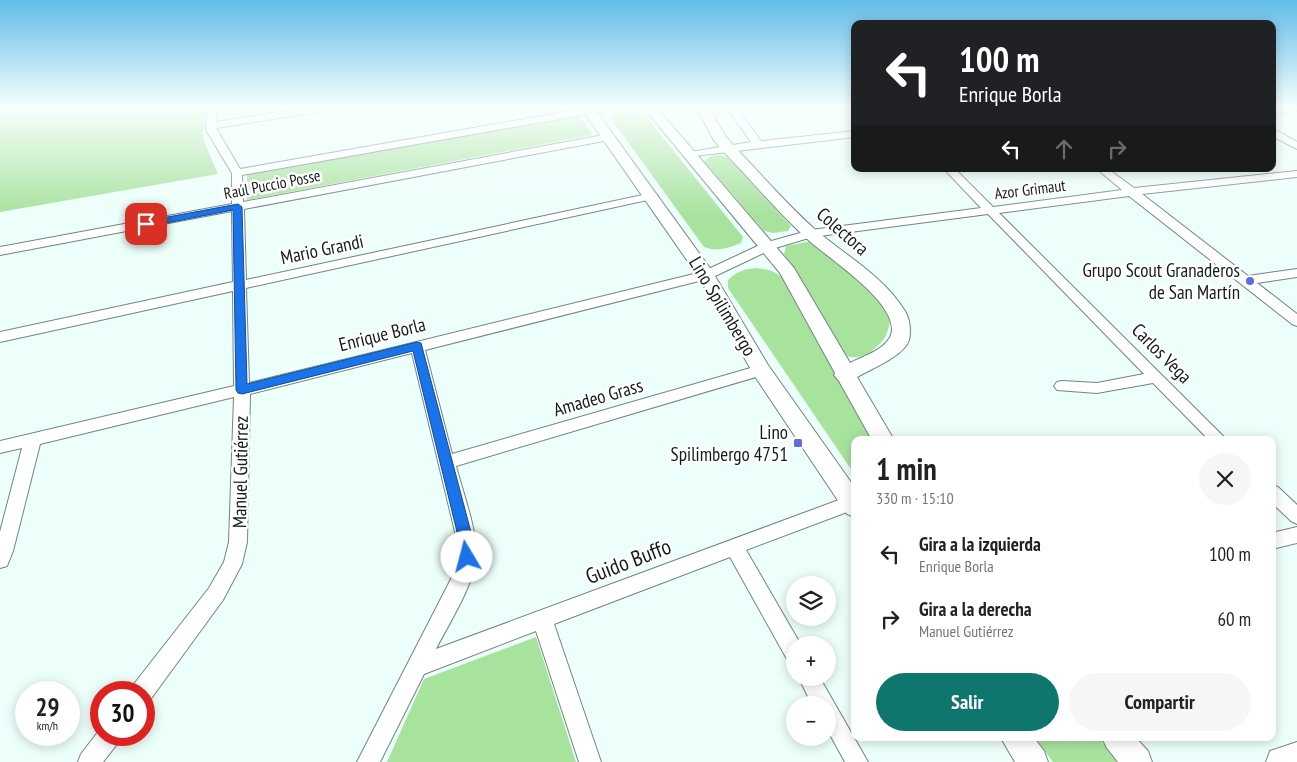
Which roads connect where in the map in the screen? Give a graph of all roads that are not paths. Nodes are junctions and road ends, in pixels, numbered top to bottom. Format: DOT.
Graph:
graph roads {
  1 [pos="219,144"];
  2 [pos="401,144"];
  3 [pos="574,144"];
  4 [pos="614,144"];
  5 [pos="680,144"];
  6 [pos="724,144"];
  7 [pos="759,144"];
  8 [pos="763,144"];
  9 [pos="728,148"];
  10 [pos="690,155"];
  11 [pos="952,172"];
  12 [pos="1106,172"];
  13 [pos="237,173"];
  14 [pos="1297,174"];
  15 [pos="1132,192"];
  16 [pos="652,196"];
  17 [pos="238,207"];
  18 [pos="992,210"];
  19 [pos="811,234"];
  20 [pos="768,246"];
  21 [pos="0,251"];
  22 [pos="1297,273"];
  23 [pos="706,274"];
  24 [pos="1244,281"];
  25 [pos="239,286"];
  26 [pos="1297,322"];
  27 [pos="0,337"];
  28 [pos="417,346"];
  29 [pos="762,370"];
  30 [pos="844,375"];
  31 [pos="1155,377"];
  32 [pos="1062,386"];
  33 [pos="242,390"];
  34 [pos="881,436"];
  35 [pos="1215,436"];
  36 [pos="33,439"];
  37 [pos="0,447"];
  38 [pos="446,462"];
  39 [pos="1276,496"];
  40 [pos="851,499"];
  41 [pos="851,504"];
  42 [pos="1297,516"];
  43 [pos="1297,535"];
  44 [pos="1276,540"];
  45 [pos="734,547"];
  46 [pos="0,560"];
  47 [pos="542,619"];
  48 [pos="786,638"];
  49 [pos="418,666"];
  50 [pos="150,681"];
  51 [pos="836,725"];
  52 [pos="1018,741"];
  53 [pos="1119,741"];
  54 [pos="101,746"];
  55 [pos="1297,757"];
  56 [pos="89,762"];
  57 [pos="368,762"];
  58 [pos="590,762"];
  59 [pos="857,762"];
  60 [pos="1033,762"];
  61 [pos="1136,762"];
  62 [pos="1281,762"];
  1 -- 13 [label="street, Manuel Gutiérrez"];
  2 -- 13 [label="street"];
  3 -- 17 [label="street, Raúl Puccio Posse"];
  4 -- 16 [label="main road, Lino Spilimbergo"];
  5 -- 10 [label="main road"];
  6 -- 9 [label="main road, Colectora"];
  7 -- 8 [label="street"];
  7 -- 9 [label="street"];
  9 -- 10 [label="street"];
  9 -- 19 [label="main road, Colectora"];
  10 -- 20 [label="main road"];
  11 -- 18 [label="street, Carlos Vega"];
  12 -- 15 [label="street"];
  13 -- 17 [label="street, Manuel Gutiérrez"];
  14 -- 15 [label="street, Azor Grimaut"];
  15 -- 18 [label="street, Azor Grimaut"];
  15 -- 24 [label="street"];
  16 -- 23 [label="main road, Lino Spilimbergo"];
  16 -- 25 [label="street, Mario Grandi"];
  17 -- 21 [label="street, Raúl Puccio Posse"];
  17 -- 25 [label="street, Manuel Gutiérrez"];
  18 -- 19 [label="street, Azor Grimaut"];
  18 -- 31 [label="street, Carlos Vega"];
  19 -- 20 [label="street, Azor Grimaut"];
  19 -- 30 [label="main road, Colectora"];
  20 -- 23 [label="street, Enrique Borla"];
  20 -- 30 [label="main road"];
  22 -- 24 [label="street"];
  23 -- 28 [label="street, Enrique Borla"];
  23 -- 29 [label="main road, Lino Spilimbergo"];
  24 -- 26 [label="street"];
  25 -- 27 [label="street, Mario Grandi"];
  25 -- 33 [label="street, Manuel Gutiérrez"];
  28 -- 33 [label="street, Enrique Borla"];
  28 -- 38 [label="street"];
  29 -- 38 [label="street, Amadeo Grass"];
  29 -- 40 [label="main road, Lino Spilimbergo"];
  30 -- 34 [label="main road"];
  31 -- 32 [label="street"];
  31 -- 35 [label="street, Carlos Vega"];
  33 -- 36 [label="street, Enrique Borla"];
  33 -- 50 [label="street, Manuel Gutiérrez"];
  36 -- 37 [label="street, Enrique Borla"];
  36 -- 46 [label="street"];
  38 -- 49 [label="street"];
  39 -- 42 [label="street"];
  41 -- 45 [label="street, Guido Buffo"];
  43 -- 44 [label="street"];
  45 -- 47 [label="street, Guido Buffo"];
  45 -- 48 [label="street"];
  47 -- 49 [label="street, Guido Buffo"];
  47 -- 58 [label="street"];
  49 -- 57 [label="street"];
  51 -- 59 [label="street"];
  52 -- 60 [label="main road"];
  53 -- 61 [label="main road"];
  54 -- 56 [label="street"];
  55 -- 62 [label="main road"];
}
